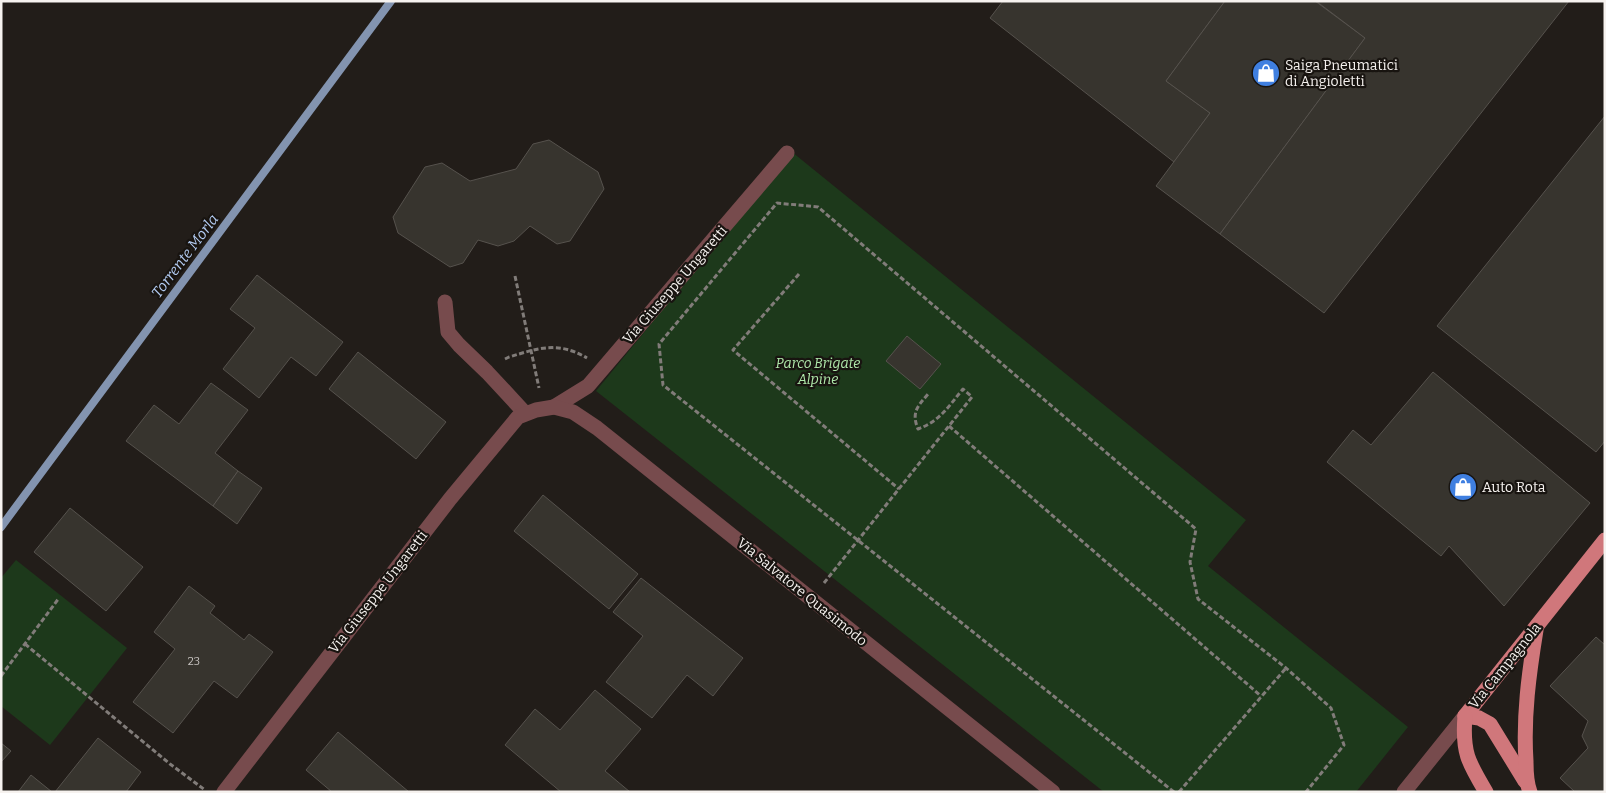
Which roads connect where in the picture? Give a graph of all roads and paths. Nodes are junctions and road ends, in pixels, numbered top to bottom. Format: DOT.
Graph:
graph roads {
  1 [pos="787,153"];
  2 [pos="799,274"];
  3 [pos="515,276"];
  4 [pos="445,302"];
  5 [pos="531,350"];
  6 [pos="604,368"];
  7 [pos="487,372"];
  8 [pos="928,394"];
  9 [pos="549,407"];
  10 [pos="525,413"];
  11 [pos="949,426"];
  12 [pos="899,489"];
  13 [pos="858,540"];
  14 [pos="1605,540"];
  15 [pos="59,598"];
  16 [pos="811,599"];
  17 [pos="1537,628"];
  18 [pos="25,644"];
  19 [pos="1286,668"];
  20 [pos="1,676"];
  21 [pos="1261,696"];
  22 [pos="1465,716"];
  23 [pos="1529,788"];
  24 [pos="206,792"];
  25 [pos="224,792"];
  26 [pos="1053,792"];
  27 [pos="1174,792"];
  28 [pos="1179,792"];
  29 [pos="1306,792"];
  30 [pos="1404,792"];
  31 [pos="1486,792"];
  1 -- 6 [label="street, Via Giuseppe Ungaretti"];
  2 -- 12 [label="path"];
  3 -- 5 [label="path"];
  4 -- 7 [label="street"];
  5 -- 6 [label="path"];
  5 -- 7 [label="path"];
  5 -- 9 [label="path"];
  6 -- 9 [label="street, Via Giuseppe Ungaretti"];
  7 -- 10 [label="street"];
  8 -- 11 [label="path"];
  9 -- 10 [label="street, Via Giuseppe Ungaretti"];
  9 -- 16 [label="street, Via Salvatore Quasimodo"];
  10 -- 25 [label="street, Via Giuseppe Ungaretti"];
  11 -- 12 [label="path"];
  11 -- 21 [label="path"];
  12 -- 13 [label="path"];
  13 -- 16 [label="path"];
  13 -- 19 [label="path"];
  13 -- 27 [label="path"];
  14 -- 17 [label="main road, Via Campagnola"];
  15 -- 18 [label="path"];
  16 -- 26 [label="street, Via Salvatore Quasimodo"];
  17 -- 22 [label="main road, Via Campagnola"];
  17 -- 23 [label="main road"];
  18 -- 20 [label="path"];
  18 -- 24 [label="path"];
  19 -- 21 [label="path"];
  19 -- 29 [label="path"];
  21 -- 28 [label="path"];
  22 -- 23 [label="main road"];
  22 -- 30 [label="street, Via Campagnola"];
  22 -- 31 [label="main road"];
}
